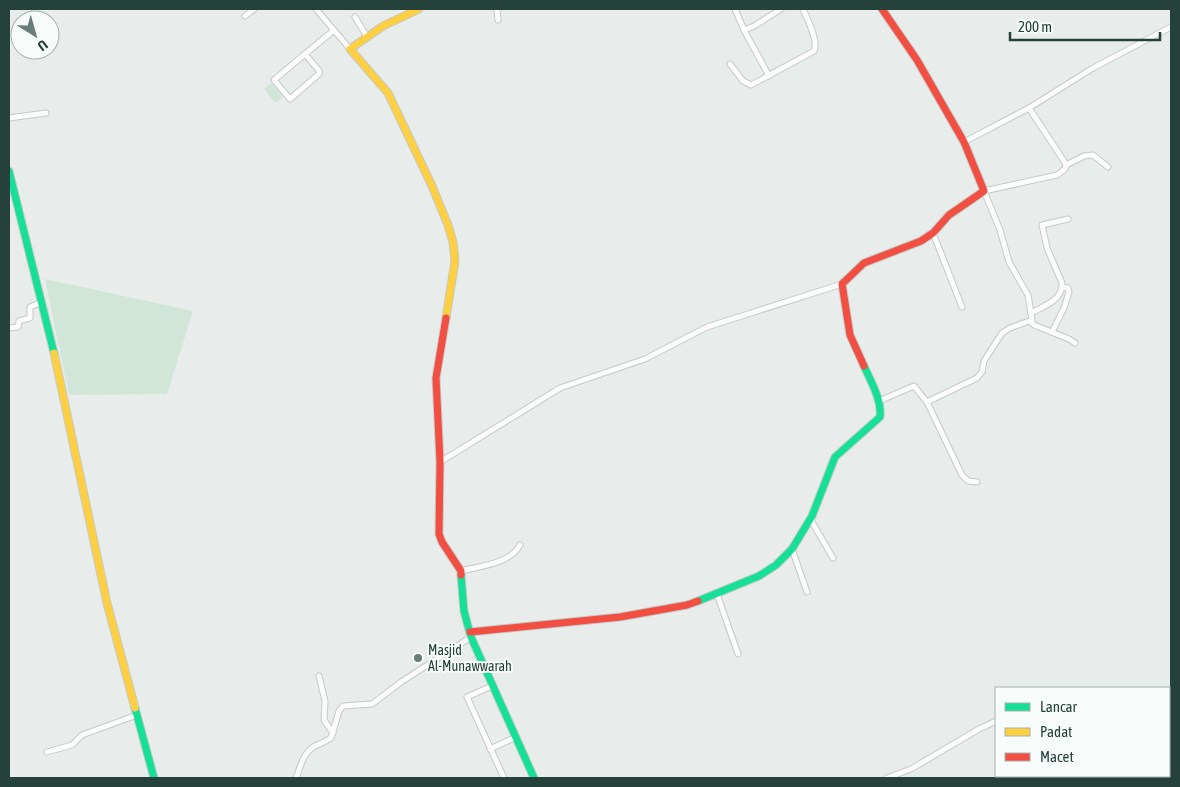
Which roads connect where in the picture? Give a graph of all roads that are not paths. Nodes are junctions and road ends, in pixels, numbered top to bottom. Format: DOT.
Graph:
graph roads {
  1 [pos="254,9"];
  2 [pos="316,9"];
  3 [pos="420,9"];
  4 [pos="497,9"];
  5 [pos="735,9"];
  6 [pos="781,9"];
  7 [pos="803,9"];
  8 [pos="882,9"];
  9 [pos="245,16"];
  10 [pos="355,17"];
  11 [pos="498,20"];
  12 [pos="1171,27"];
  13 [pos="744,30"];
  14 [pos="333,31"];
  15 [pos="366,35"];
  16 [pos="350,49"];
  17 [pos="305,54"];
  18 [pos="730,64"];
  19 [pos="769,76"];
  20 [pos="1029,108"];
  21 [pos="46,113"];
  22 [pos="9,118"];
  23 [pos="964,142"];
  24 [pos="1066,165"];
  25 [pos="1108,167"];
  26 [pos="9,171"];
  27 [pos="984,191"];
  28 [pos="1068,219"];
  29 [pos="933,233"];
  30 [pos="842,284"];
  31 [pos="1062,287"];
  32 [pos="42,302"];
  33 [pos="962,307"];
  34 [pos="1031,313"];
  35 [pos="1030,321"];
  36 [pos="10,328"];
  37 [pos="1052,332"];
  38 [pos="1075,343"];
  39 [pos="879,401"];
  40 [pos="927,402"];
  41 [pos="440,462"];
  42 [pos="977,482"];
  43 [pos="812,516"];
  44 [pos="520,544"];
  45 [pos="792,549"];
  46 [pos="833,558"];
  47 [pos="461,571"];
  48 [pos="807,592"];
  49 [pos="717,594"];
  50 [pos="470,635"];
  51 [pos="738,654"];
  52 [pos="319,676"];
  53 [pos="492,686"];
  54 [pos="138,716"];
  55 [pos="995,721"];
  56 [pos="333,733"];
  57 [pos="516,737"];
  58 [pos="490,749"];
  59 [pos="47,752"];
  60 [pos="154,778"];
  61 [pos="296,778"];
  62 [pos="504,778"];
  63 [pos="534,778"];
  64 [pos="886,778"];
  1 -- 9 [label="street"];
  2 -- 14 [label="street"];
  3 -- 15 [label="street"];
  4 -- 11 [label="street"];
  5 -- 13 [label="street"];
  6 -- 13 [label="street"];
  7 -- 19 [label="street"];
  8 -- 23 [label="street"];
  10 -- 15 [label="street"];
  12 -- 20 [label="street"];
  13 -- 19 [label="street"];
  14 -- 16 [label="street"];
  14 -- 17 [label="street"];
  15 -- 16 [label="street"];
  16 -- 41 [label="street"];
  17 -- 17 [label="street"];
  18 -- 19 [label="street"];
  20 -- 23 [label="street"];
  20 -- 24 [label="street"];
  21 -- 22 [label="street"];
  23 -- 27 [label="street"];
  24 -- 25 [label="street"];
  24 -- 27 [label="street"];
  26 -- 32 [label="street"];
  27 -- 29 [label="street"];
  27 -- 34 [label="street"];
  28 -- 31 [label="street"];
  29 -- 30 [label="street"];
  29 -- 33 [label="street"];
  30 -- 39 [label="street"];
  30 -- 41 [label="street"];
  31 -- 34 [label="street"];
  31 -- 37 [label="street"];
  32 -- 36 [label="street"];
  32 -- 54 [label="street"];
  34 -- 35 [label="street"];
  35 -- 37 [label="street"];
  35 -- 40 [label="street"];
  37 -- 38 [label="street"];
  39 -- 40 [label="street"];
  39 -- 43 [label="street"];
  40 -- 42 [label="street"];
  41 -- 47 [label="street"];
  43 -- 45 [label="street"];
  43 -- 46 [label="street"];
  44 -- 47 [label="street"];
  45 -- 48 [label="street"];
  45 -- 49 [label="street"];
  47 -- 50 [label="street"];
  49 -- 50 [label="street"];
  49 -- 51 [label="street"];
  50 -- 53 [label="street"];
  50 -- 56 [label="street"];
  52 -- 56 [label="street"];
  53 -- 57 [label="street"];
  53 -- 58 [label="street"];
  54 -- 59 [label="street"];
  54 -- 60 [label="street"];
  55 -- 64 [label="street"];
  56 -- 61 [label="street"];
  57 -- 58 [label="street"];
  57 -- 63 [label="street"];
  58 -- 62 [label="street"];
}
